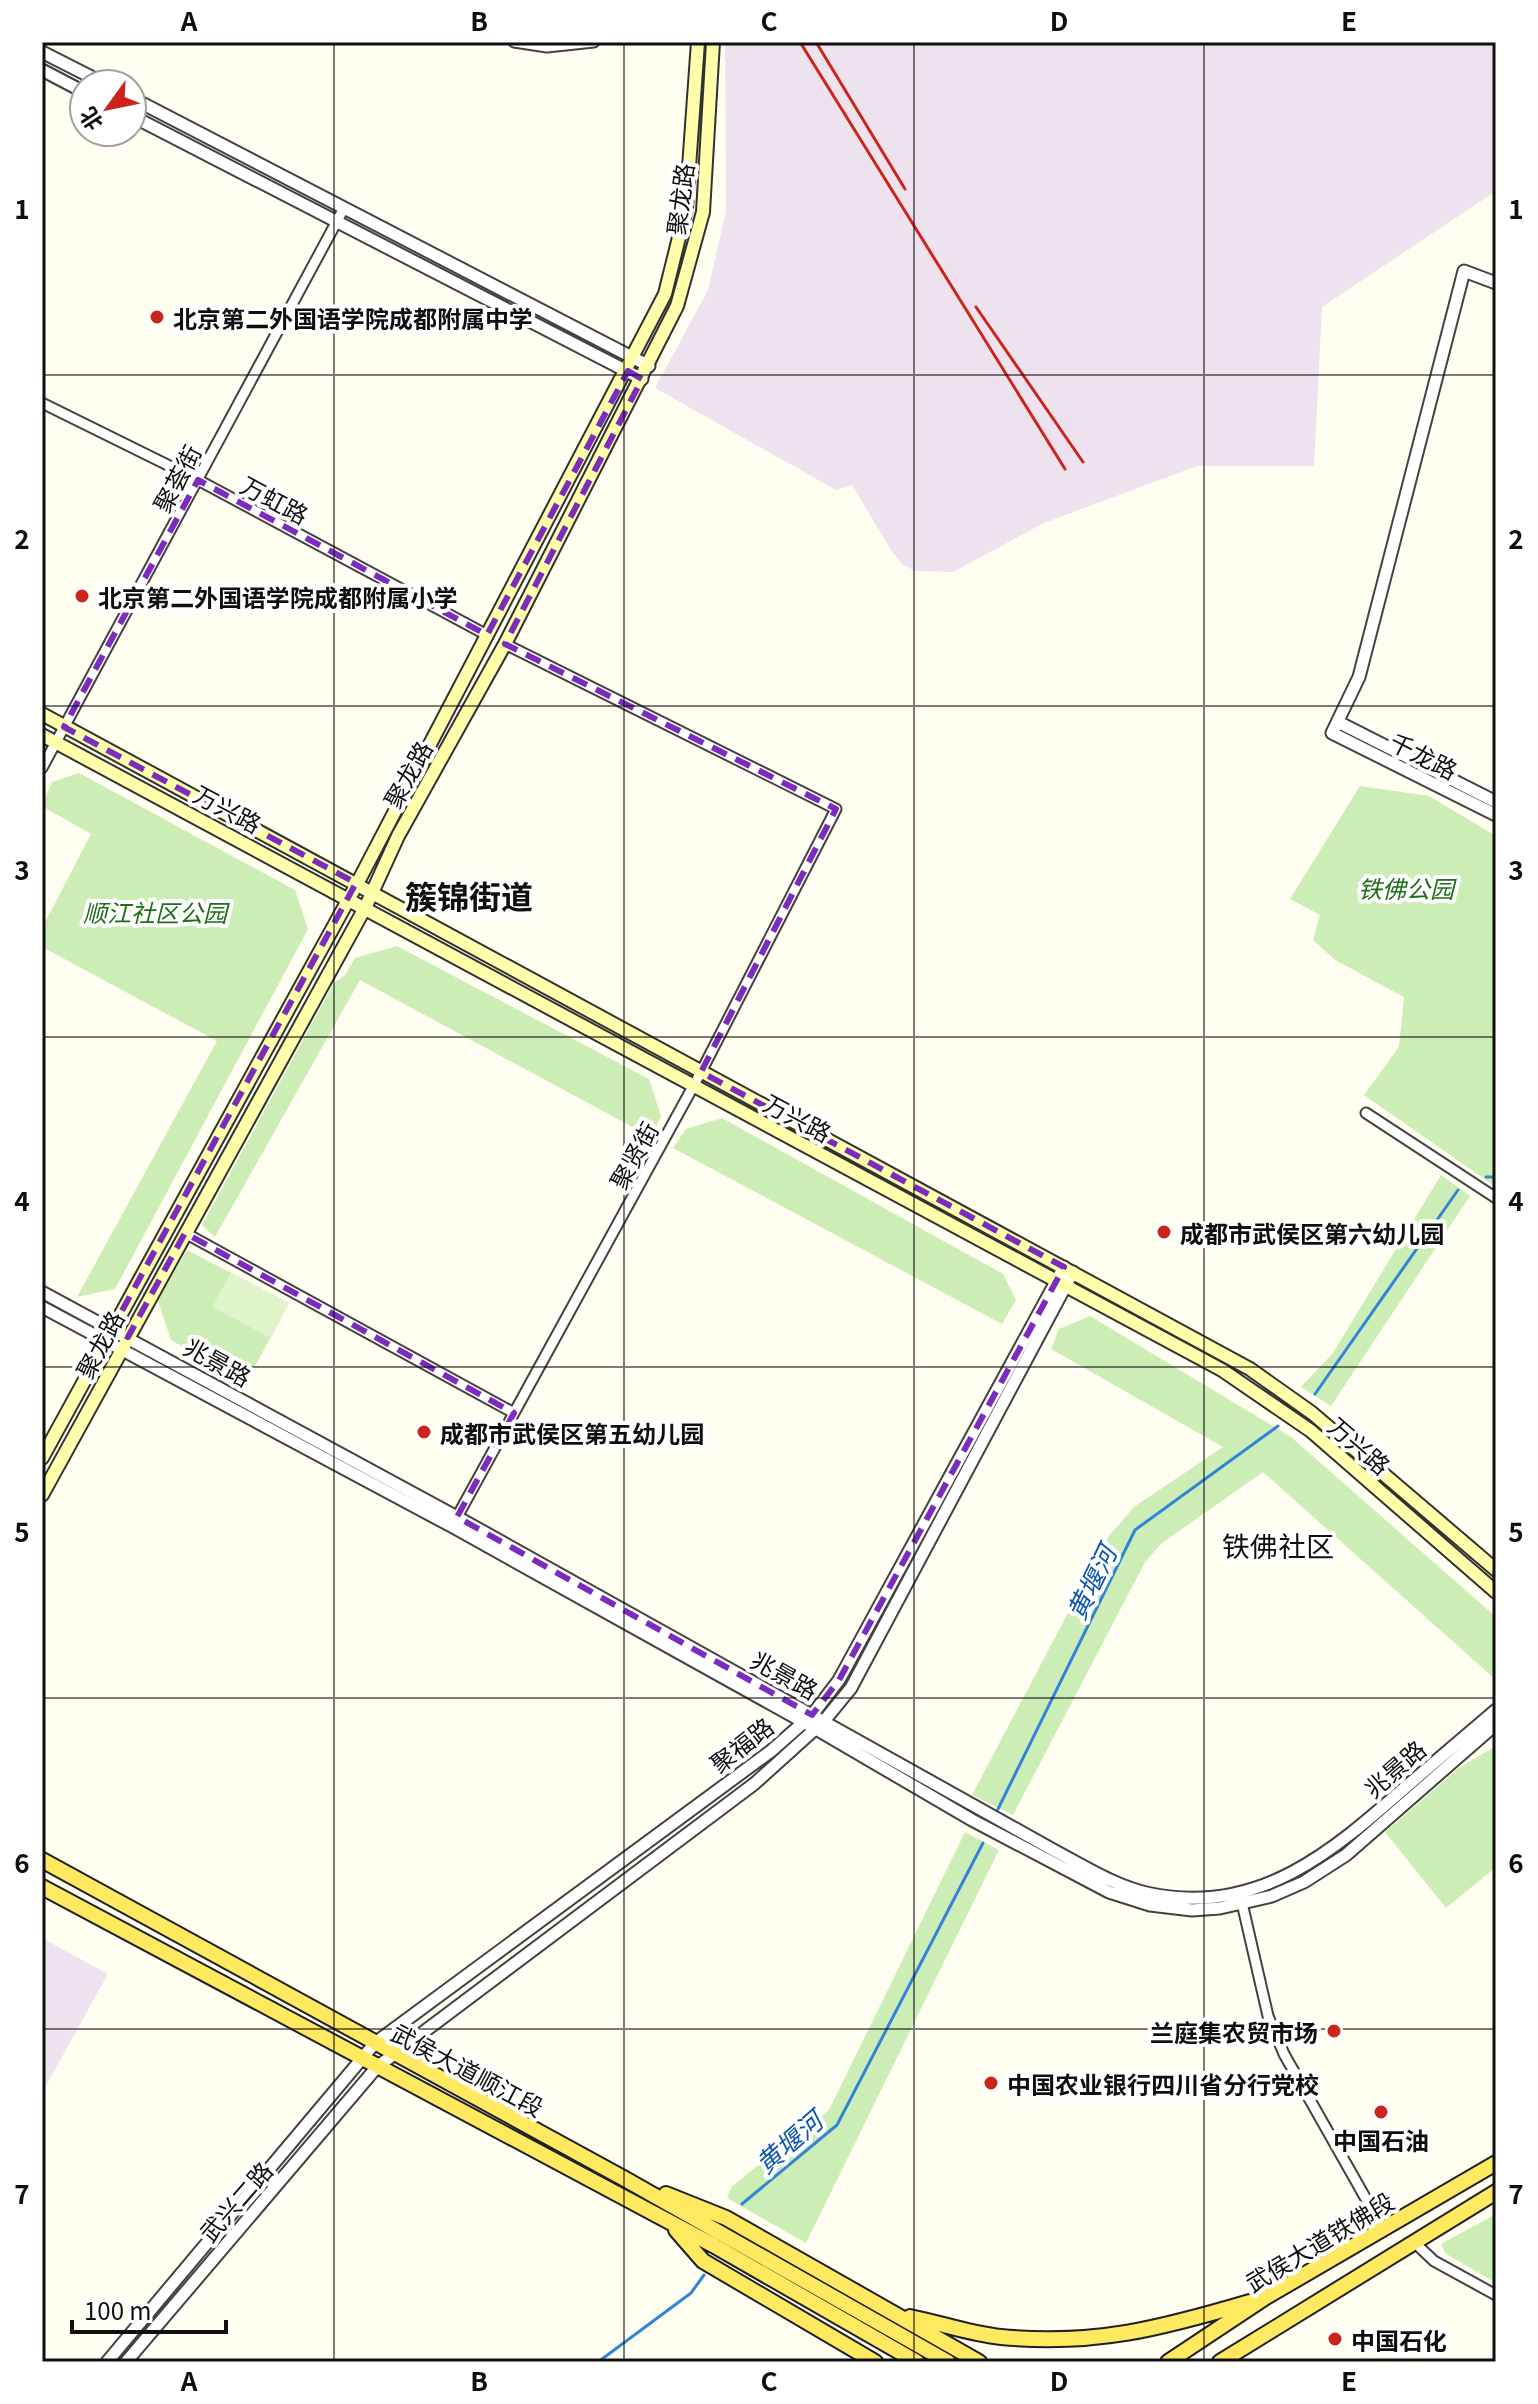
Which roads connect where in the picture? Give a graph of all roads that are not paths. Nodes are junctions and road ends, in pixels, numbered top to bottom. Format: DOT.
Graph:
graph roads {
  1 [pos="514,42"];
  2 [pos="594,42"];
  3 [pos="698,42"];
  4 [pos="713,42"];
  5 [pos="42,52"];
  6 [pos="74,68"];
  7 [pos="42,70"];
  8 [pos="68,84"];
  9 [pos="148,106"];
  10 [pos="148,124"];
  11 [pos="344,208"];
  12 [pos="337,222"];
  13 [pos="1496,283"];
  14 [pos="635,358"];
  15 [pos="649,366"];
  16 [pos="628,371"];
  17 [pos="642,379"];
  18 [pos="42,403"];
  19 [pos="198,480"];
  20 [pos="487,635"];
  21 [pos="505,644"];
  22 [pos="42,714"];
  23 [pos="64,727"];
  24 [pos="1335,728"];
  25 [pos="42,735"];
  26 [pos="56,742"];
  27 [pos="42,768"];
  28 [pos="1496,802"];
  29 [pos="1496,815"];
  30 [pos="357,884"];
  31 [pos="372,892"];
  32 [pos="348,897"];
  33 [pos="366,906"];
  34 [pos="701,1072"];
  35 [pos="693,1086"];
  36 [pos="1366,1113"];
  37 [pos="1496,1198"];
  38 [pos="185,1233"];
  39 [pos="1068,1269"];
  40 [pos="1060,1284"];
  41 [pos="42,1292"];
  42 [pos="42,1307"];
  43 [pos="112,1329"];
  44 [pos="128,1337"];
  45 [pos="106,1341"];
  46 [pos="121,1349"];
  47 [pos="514,1413"];
  48 [pos="42,1458"];
  49 [pos="42,1495"];
  50 [pos="457,1517"];
  51 [pos="1496,1570"];
  52 [pos="1496,1592"];
  53 [pos="1496,1710"];
  54 [pos="808,1719"];
  55 [pos="1496,1724"];
  56 [pos="820,1725"];
  57 [pos="42,1860"];
  58 [pos="42,1887"];
  59 [pos="1242,1903"];
  60 [pos="269,1985"];
  61 [pos="261,2004"];
  62 [pos="375,2043"];
  63 [pos="393,2053"];
  64 [pos="361,2058"];
  65 [pos="377,2067"];
  66 [pos="1496,2163"];
  67 [pos="625,2179"];
  68 [pos="1496,2192"];
  69 [pos="673,2227"];
  70 [pos="1383,2229"];
  71 [pos="1414,2242"];
  72 [pos="1496,2295"];
  73 [pos="1266,2297"];
  74 [pos="894,2313"];
  75 [pos="869,2325"];
  76 [pos="107,2362"];
  77 [pos="126,2362"];
  78 [pos="875,2362"];
  79 [pos="917,2362"];
  80 [pos="948,2362"];
  81 [pos="979,2362"];
  82 [pos="1168,2362"];
  83 [pos="1220,2362"];
  1 -- 2 [label="street"];
  3 -- 14 [label="main road, 聚龙路"];
  4 -- 15 [label="main road, 聚龙路"];
  5 -- 6 [label="street"];
  7 -- 8 [label="street"];
  9 -- 11 [label="street"];
  10 -- 12 [label="street"];
  11 -- 12 [label="street, 聚荟街"];
  11 -- 14 [label="street"];
  12 -- 16 [label="street"];
  12 -- 19 [label="street, 聚荟街"];
  13 -- 24 [label="street"];
  14 -- 15 [label="street"];
  14 -- 16 [label="main road, 聚龙路"];
  15 -- 17 [label="main road, 聚龙路"];
  16 -- 17 [label="street"];
  16 -- 20 [label="main road, 聚龙路"];
  17 -- 21 [label="main road, 聚龙路"];
  18 -- 19 [label="street, 万虹路"];
  19 -- 20 [label="street, 万虹路"];
  19 -- 23 [label="street, 聚荟街"];
  20 -- 30 [label="main road, 聚龙路"];
  21 -- 31 [label="main road, 聚龙路"];
  21 -- 34 [label="street, 聚贤街"];
  22 -- 23 [label="main road"];
  23 -- 26 [label="street, 聚荟街"];
  23 -- 30 [label="main road"];
  24 -- 28 [label="street, 千龙路"];
  24 -- 29 [label="street, 千龙路"];
  25 -- 26 [label="main road, 万兴路"];
  26 -- 27 [label="street, 聚荟街"];
  26 -- 32 [label="main road, 万兴路"];
  30 -- 31 [label="main road"];
  30 -- 32 [label="main road, 聚龙路"];
  31 -- 33 [label="main road, 聚龙路"];
  31 -- 34 [label="main road"];
  32 -- 33 [label="main road, 万兴路"];
  32 -- 43 [label="main road, 聚龙路"];
  33 -- 35 [label="main road, 万兴路"];
  33 -- 38 [label="main road, 聚龙路"];
  34 -- 35 [label="street, 聚贤街"];
  34 -- 39 [label="main road"];
  35 -- 40 [label="main road, 万兴路"];
  35 -- 47 [label="street, 聚贤街"];
  36 -- 37 [label="street"];
  38 -- 44 [label="main road, 聚龙路"];
  38 -- 47 [label="street"];
  39 -- 40 [label="street, 聚福路"];
  39 -- 51 [label="main road"];
  40 -- 52 [label="main road, 万兴路"];
  40 -- 54 [label="street, 聚福路"];
  40 -- 56 [label="street, 武兴二路"];
  41 -- 43 [label="street, 兆景路"];
  42 -- 45 [label="street, 兆景路"];
  43 -- 44 [label="street, 兆景路"];
  43 -- 45 [label="main road, 聚龙路"];
  44 -- 46 [label="main road, 聚龙路"];
  44 -- 50 [label="street, 兆景路"];
  45 -- 46 [label="street, 兆景路"];
  45 -- 48 [label="main road, 聚龙路"];
  46 -- 49 [label="main road, 聚龙路"];
  46 -- 54 [label="street, 兆景路"];
  47 -- 50 [label="street, 聚贤街"];
  50 -- 54 [label="street, 兆景路"];
  53 -- 56 [label="street, 兆景路"];
  54 -- 56 [label="street, 兆景路"];
  54 -- 62 [label="street, 聚福路"];
  55 -- 59 [label="street, 兆景路"];
  56 -- 59 [label="street, 兆景路"];
  56 -- 63 [label="street, 武兴二路"];
  57 -- 60 [label="main road, 武侯大道顺江段"];
  58 -- 61 [label="main road, 武侯大道顺江段"];
  59 -- 70 [label="street"];
  60 -- 61 [label="main road"];
  60 -- 62 [label="main road, 武侯大道顺江段"];
  61 -- 64 [label="main road, 武侯大道顺江段"];
  62 -- 63 [label="main road, 武侯大道顺江段"];
  62 -- 64 [label="street, 聚福路"];
  63 -- 65 [label="street, 武兴二路"];
  63 -- 67 [label="main road, 武侯大道顺江段"];
  64 -- 65 [label="main road, 武侯大道顺江段"];
  64 -- 76 [label="street, 聚福路"];
  65 -- 69 [label="main road, 武侯大道顺江段"];
  65 -- 77 [label="street, 武兴二路"];
  66 -- 70 [label="main road, 武侯大道铁佛段"];
  67 -- 74 [label="main road"];
  67 -- 75 [label="main road, 武侯大道顺江段"];
  68 -- 71 [label="main road, 武侯大道铁佛段"];
  69 -- 75 [label="main road, 武侯大道顺江段"];
  69 -- 78 [label="main road"];
  70 -- 73 [label="main road, 武侯大道铁佛段"];
  71 -- 72 [label="street"];
  71 -- 83 [label="main road, 武侯大道铁佛段"];
  73 -- 74 [label="main road"];
  73 -- 82 [label="main road, 武侯大道铁佛段"];
  74 -- 81 [label="main road"];
  75 -- 79 [label="main road"];
  75 -- 80 [label="main road"];
}
